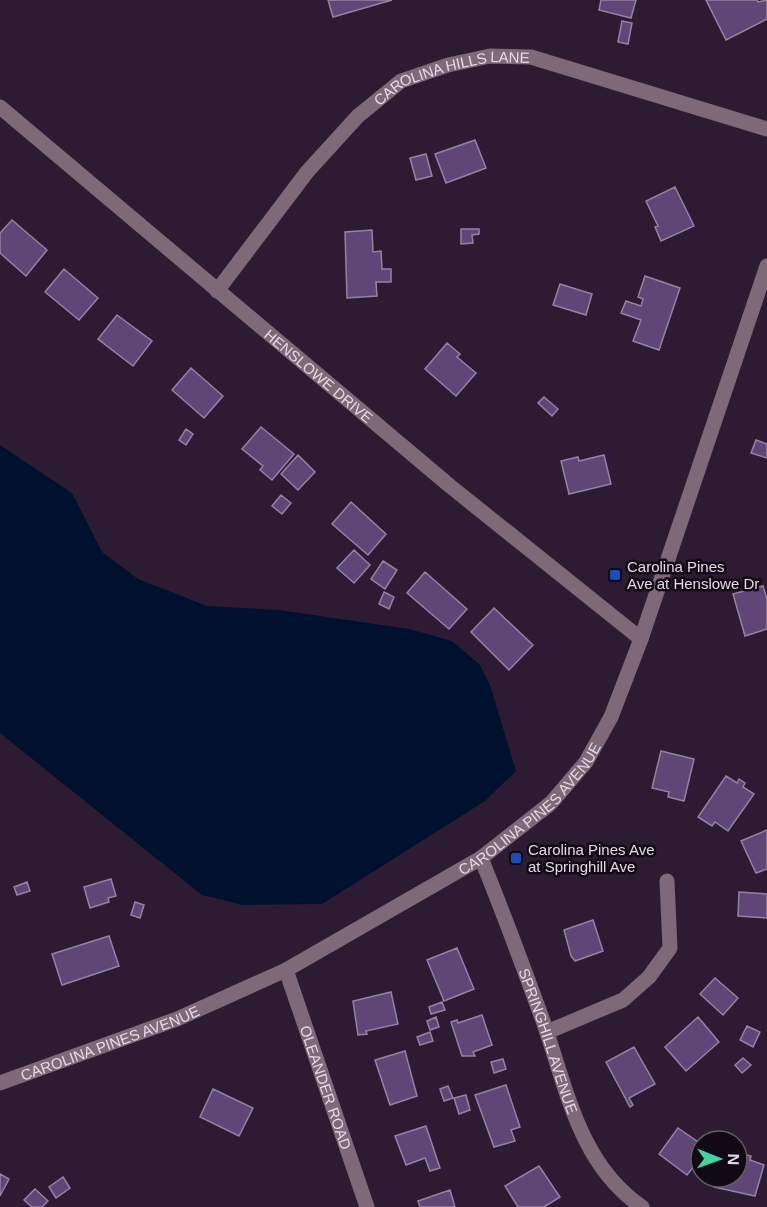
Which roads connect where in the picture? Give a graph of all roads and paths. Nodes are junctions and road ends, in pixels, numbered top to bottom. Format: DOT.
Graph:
graph roads {
  1 [pos="0,107"];
  2 [pos="767,129"];
  3 [pos="767,266"];
  4 [pos="217,291"];
  5 [pos="641,639"];
  6 [pos="481,858"];
  7 [pos="666,881"];
  8 [pos="286,970"];
  9 [pos="547,1032"];
  10 [pos="0,1083"];
  11 [pos="367,1207"];
  12 [pos="642,1207"];
  1 -- 4 [label="street, HENSLOWE DRIVE"];
  2 -- 4 [label="street, CAROLINA HILLS LANE"];
  3 -- 5 [label="street, CAROLINA PINES AVENUE"];
  4 -- 5 [label="street, HENSLOWE DRIVE"];
  5 -- 6 [label="street, CAROLINA PINES AVENUE"];
  6 -- 8 [label="street, CAROLINA PINES AVENUE"];
  6 -- 9 [label="street, SPRINGHILL AVENUE"];
  7 -- 9 [label="street"];
  8 -- 10 [label="street, CAROLINA PINES AVENUE"];
  8 -- 11 [label="street, OLEANDER ROAD"];
  9 -- 12 [label="street, SPRINGHILL AVENUE"];
}
